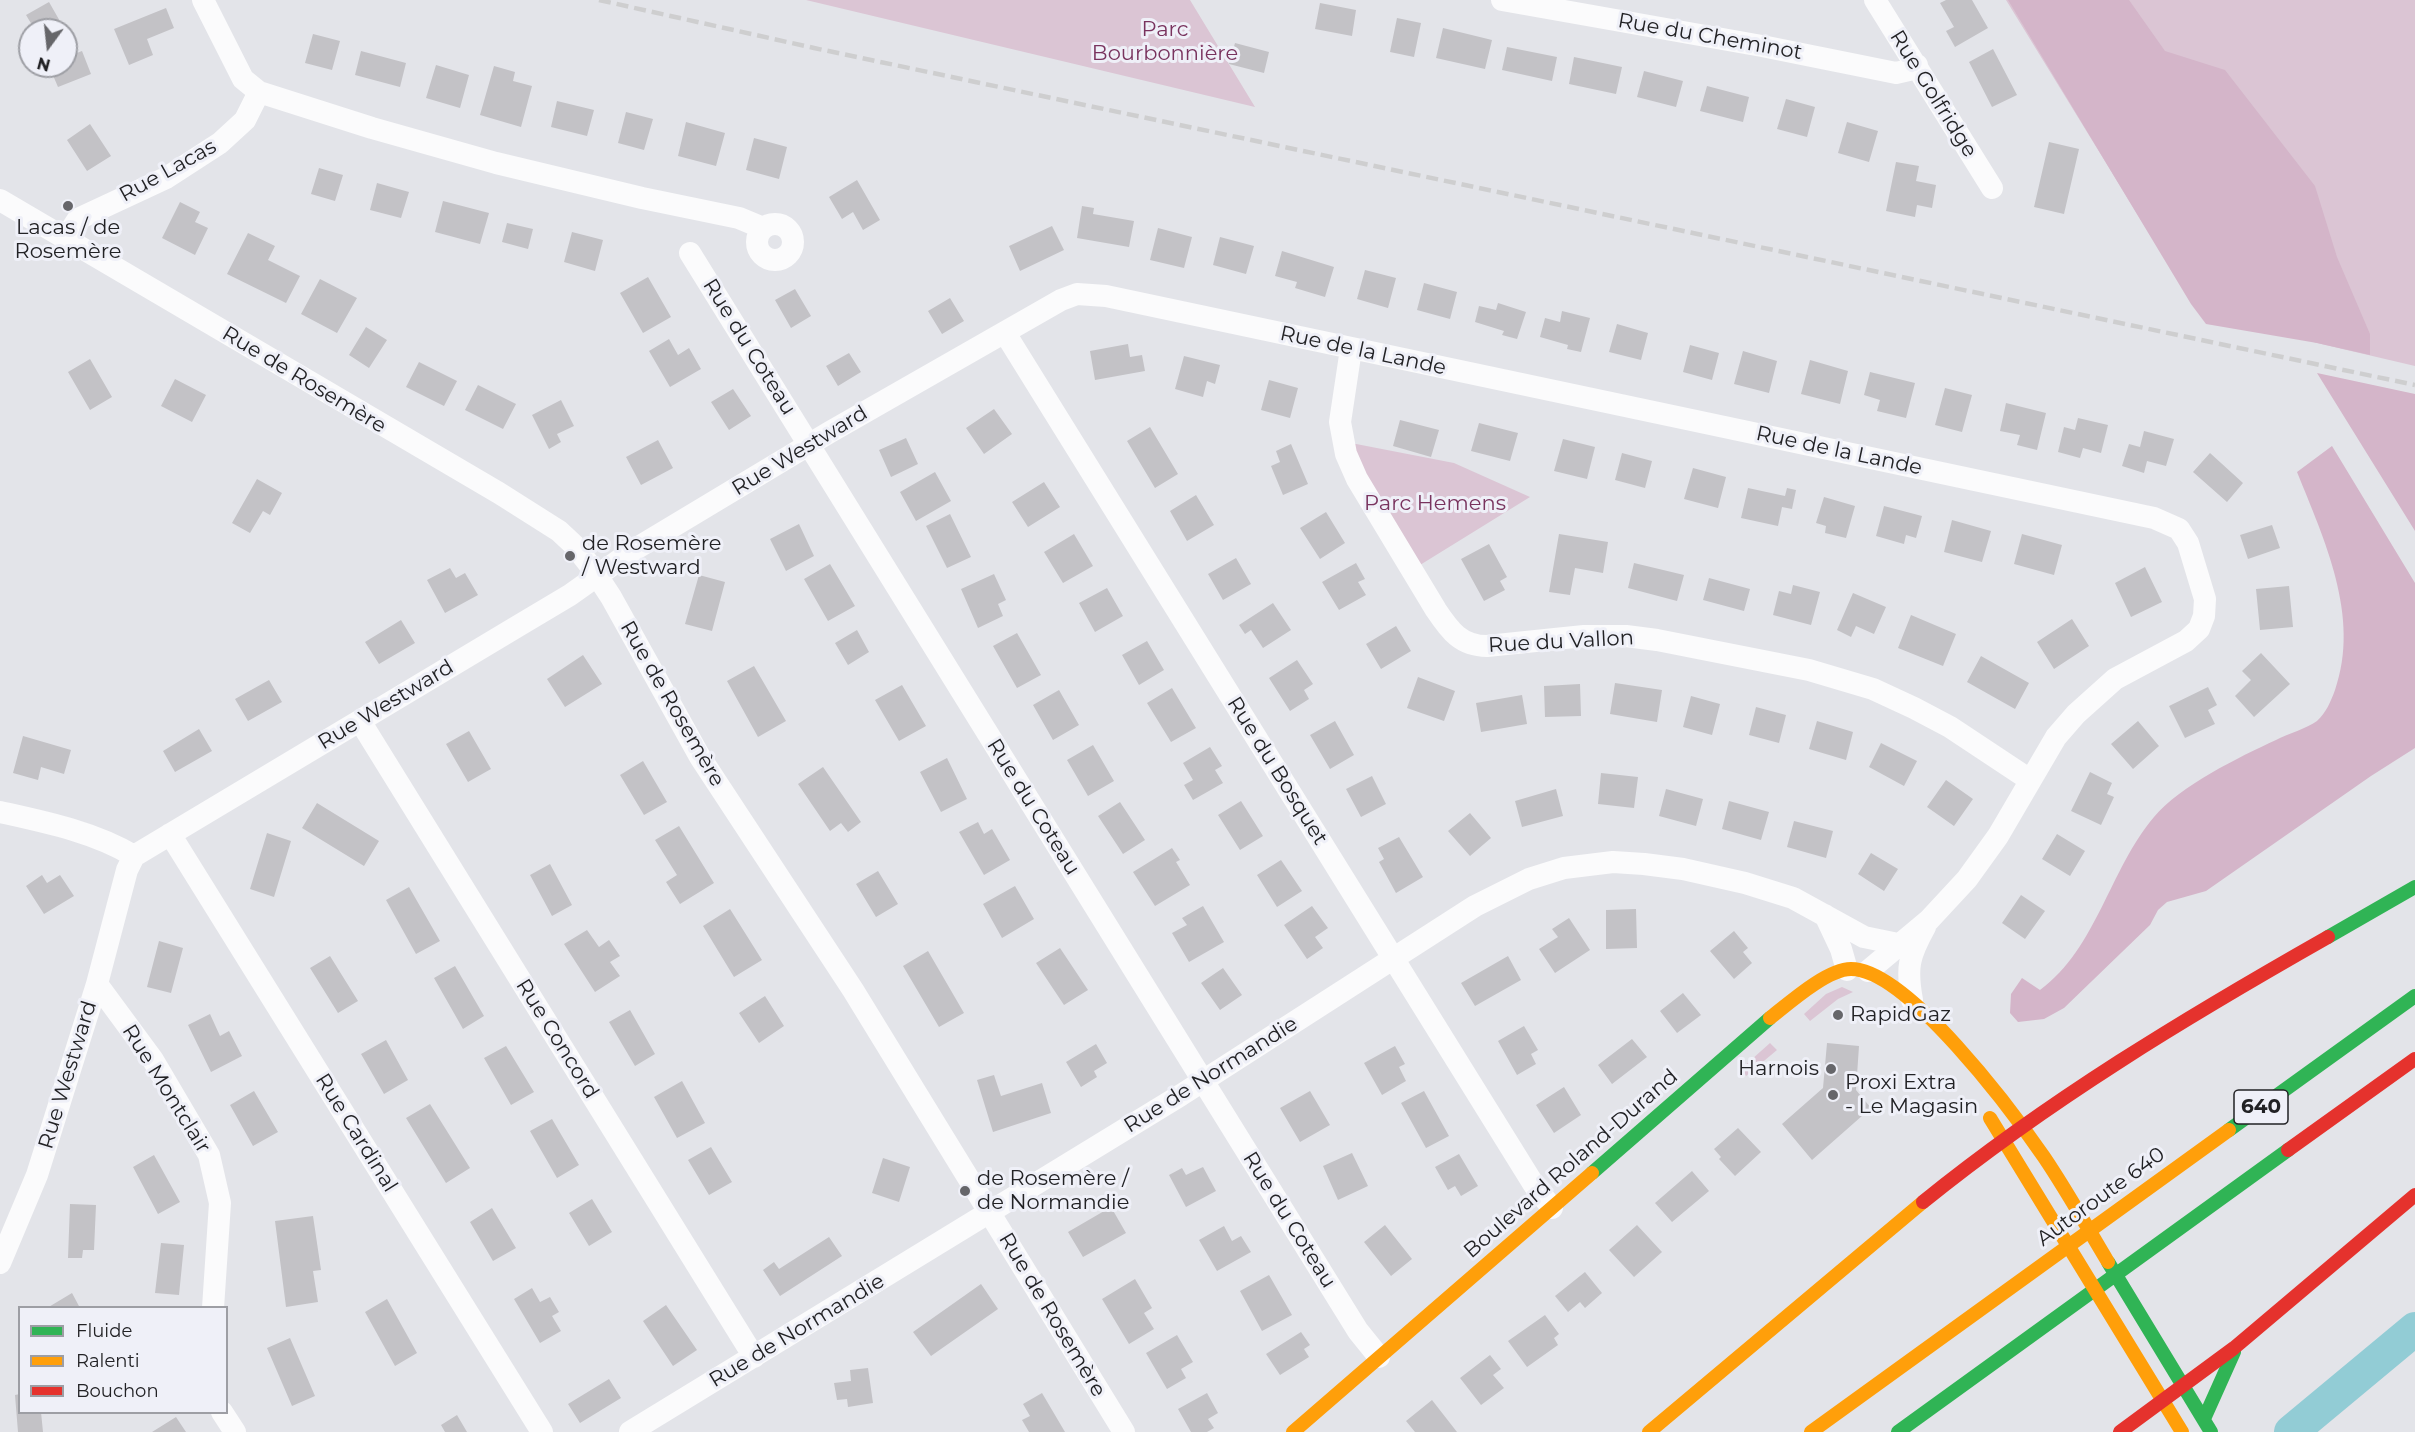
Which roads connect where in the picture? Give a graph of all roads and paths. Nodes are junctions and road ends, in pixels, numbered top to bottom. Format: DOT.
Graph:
graph roads {
  1 [pos="203,0"];
  2 [pos="1502,0"];
  3 [pos="1875,0"];
  4 [pos="1917,65"];
  5 [pos="259,92"];
  6 [pos="1992,188"];
  7 [pos="0,200"];
  8 [pos="763,228"];
  9 [pos="64,238"];
  10 [pos="690,253"];
  11 [pos="1005,333"];
  12 [pos="1351,349"];
  13 [pos="809,445"];
  14 [pos="597,575"];
  15 [pos="360,721"];
  16 [pos="2030,780"];
  17 [pos="0,812"];
  18 [pos="170,834"];
  19 [pos="134,856"];
  20 [pos="2415,887"];
  21 [pos="1825,915"];
  22 [pos="1929,920"];
  23 [pos="1898,944"];
  24 [pos="1393,959"];
  25 [pos="1857,970"];
  26 [pos="97,984"];
  27 [pos="2415,996"];
  28 [pos="1907,1006"];
  29 [pos="2415,1059"];
  30 [pos="1202,1081"];
  31 [pos="1982,1106"];
  32 [pos="2022,1127"];
  33 [pos="2003,1140"];
  34 [pos="2415,1195"];
  35 [pos="1552,1208"];
  36 [pos="990,1212"];
  37 [pos="0,1263"];
  38 [pos="213,1306"];
  39 [pos="2236,1348"];
  40 [pos="754,1357"];
  41 [pos="1379,1358"];
  42 [pos="2184,1386"];
  43 [pos="2163,1401"];
  44 [pos="223,1414"];
  45 [pos="2204,1419"];
  46 [pos="235,1432"];
  47 [pos="542,1432"];
  48 [pos="630,1432"];
  49 [pos="1124,1432"];
  50 [pos="1293,1432"];
  51 [pos="1650,1432"];
  52 [pos="1811,1432"];
  53 [pos="1898,1432"];
  54 [pos="2120,1432"];
  55 [pos="2182,1432"];
  56 [pos="2211,1432"];
  1 -- 5 [label="street"];
  2 -- 4 [label="street, Rue du Cheminot"];
  3 -- 4 [label="street, Rue Golfridge"];
  4 -- 6 [label="street, Rue Golfridge"];
  5 -- 8 [label="street"];
  5 -- 9 [label="street, Rue Lacas"];
  7 -- 9 [label="street, Rue de Rosemère"];
  9 -- 14 [label="street, Rue de Rosemère"];
  10 -- 13 [label="street, Rue du Coteau"];
  11 -- 12 [label="street, Rue de la Lande"];
  11 -- 13 [label="street, Rue Westward"];
  11 -- 24 [label="street, Rue du Bosquet"];
  12 -- 16 [label="street, Rue du Vallon"];
  12 -- 16 [label="street, Rue de la Lande"];
  13 -- 14 [label="street, Rue Westward"];
  13 -- 30 [label="street, Rue du Coteau"];
  14 -- 15 [label="street, Rue Westward"];
  14 -- 36 [label="street, Rue de Rosemère"];
  15 -- 18 [label="street, Rue Westward"];
  15 -- 40 [label="street, Rue Concord"];
  16 -- 22 [label="street, Rue de la Lande"];
  17 -- 19 [label="street"];
  18 -- 19 [label="street, Rue Westward"];
  18 -- 47 [label="street, Rue Cardinal"];
  19 -- 26 [label="street, Rue Westward"];
  20 -- 32 [label="main road"];
  21 -- 23 [label="street, Rue de Normandie"];
  21 -- 24 [label="street, Rue de Normandie"];
  21 -- 25 [label="street"];
  22 -- 23 [label="street, Rue de la Lande"];
  22 -- 28 [label="street, Rue de la Lande"];
  23 -- 25 [label="street, Rue de la Lande"];
  24 -- 30 [label="street, Rue de Normandie"];
  24 -- 35 [label="street, Rue du Bosquet"];
  25 -- 28 [label="main road"];
  25 -- 35 [label="main road, Boulevard Roland-Durand"];
  26 -- 37 [label="street, Rue Westward"];
  26 -- 38 [label="street, Rue Montclair"];
  27 -- 52 [label="main road, Autoroute 640 / 640"];
  28 -- 32 [label="main road"];
  29 -- 53 [label="main road, 640"];
  30 -- 36 [label="street, Rue de Normandie"];
  30 -- 41 [label="street, Rue du Coteau"];
  31 -- 33 [label="main road"];
  32 -- 33 [label="main road"];
  32 -- 42 [label="main road"];
  33 -- 43 [label="main road"];
  33 -- 51 [label="main road"];
  34 -- 39 [label="main road"];
  35 -- 41 [label="main road, Boulevard Roland-Durand"];
  36 -- 40 [label="street, Rue de Normandie"];
  36 -- 49 [label="street, Rue de Rosemère"];
  39 -- 42 [label="main road"];
  39 -- 45 [label="main road"];
  40 -- 48 [label="street, Rue de Normandie"];
  41 -- 50 [label="main road, Boulevard Roland-Durand"];
  42 -- 43 [label="main road"];
  42 -- 45 [label="main road"];
  43 -- 54 [label="main road"];
  43 -- 55 [label="main road"];
  44 -- 46 [label="street"];
  45 -- 56 [label="main road"];
}
